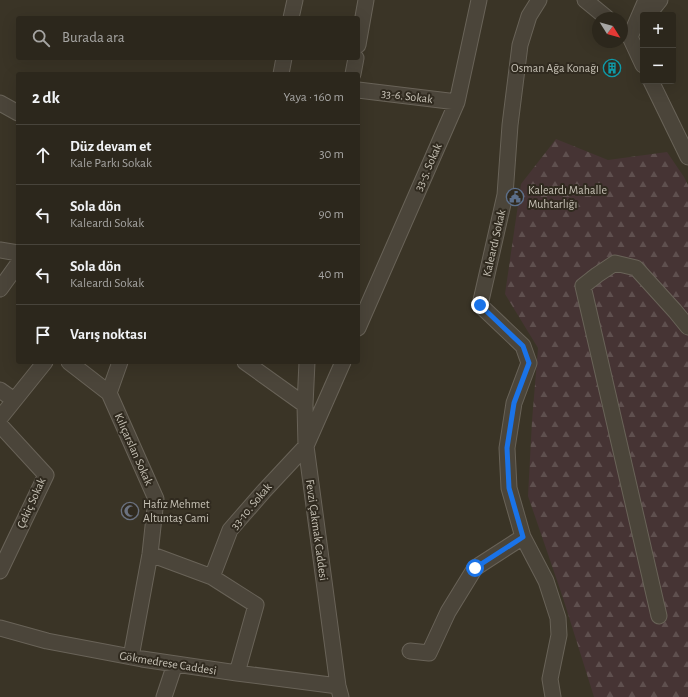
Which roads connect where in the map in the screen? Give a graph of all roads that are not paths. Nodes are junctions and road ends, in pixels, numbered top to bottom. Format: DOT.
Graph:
graph roads {
  1 [pos="295,0"];
  2 [pos="366,0"];
  3 [pos="479,0"];
  4 [pos="539,0"];
  5 [pos="585,0"];
  6 [pos="646,0"];
  7 [pos="660,0"];
  8 [pos="600,12"];
  9 [pos="650,12"];
  10 [pos="291,16"];
  11 [pos="640,23"];
  12 [pos="628,31"];
  13 [pos="628,32"];
  14 [pos="360,34"];
  15 [pos="628,38"];
  16 [pos="284,60"];
  17 [pos="356,60"];
  18 [pos="640,60"];
  19 [pos="282,72"];
  20 [pos="353,72"];
  21 [pos="652,84"];
  22 [pos="360,90"];
  23 [pos="457,102"];
  24 [pos="0,103"];
  25 [pos="16,111"];
  26 [pos="688,157"];
  27 [pos="0,250"];
  28 [pos="16,254"];
  29 [pos="16,267"];
  30 [pos="0,289"];
  31 [pos="360,323"];
  32 [pos="688,327"];
  33 [pos="43,364"];
  34 [pos="72,364"];
  35 [pos="119,364"];
  36 [pos="248,364"];
  37 [pos="307,364"];
  38 [pos="342,364"];
  39 [pos="0,390"];
  40 [pos="109,393"];
  41 [pos="14,400"];
  42 [pos="305,405"];
  43 [pos="0,418"];
  44 [pos="0,425"];
  45 [pos="306,446"];
  46 [pos="523,537"];
  47 [pos="150,554"];
  48 [pos="0,571"];
  49 [pos="212,577"];
  50 [pos="659,616"];
  51 [pos="0,628"];
  52 [pos="410,651"];
  53 [pos="131,657"];
  54 [pos="175,664"];
  55 [pos="237,673"];
  56 [pos="340,691"];
  57 [pos="164,697"];
  58 [pos="553,697"];
  1 -- 10 [label="street"];
  2 -- 14 [label="street"];
  3 -- 23 [label="street, 33-5. Sokak"];
  4 -- 46 [label="street, Kaleardı Sokak"];
  5 -- 8 [label="street"];
  6 -- 12 [label="street"];
  7 -- 9 [label="street"];
  11 -- 13 [label="street"];
  15 -- 18 [label="street"];
  16 -- 19 [label="street"];
  17 -- 20 [label="street"];
  21 -- 26 [label="street"];
  22 -- 23 [label="street, 33-6. Sokak"];
  23 -- 31 [label="street, 33-5. Sokak"];
  24 -- 25 [label="street"];
  27 -- 28 [label="street"];
  29 -- 30 [label="street"];
  32 -- 50 [label="street"];
  33 -- 41 [label="street"];
  34 -- 40 [label="street"];
  35 -- 40 [label="street"];
  36 -- 42 [label="street"];
  37 -- 42 [label="street, Fevzi Çakmak Caddesi"];
  38 -- 45 [label="street"];
  39 -- 41 [label="street"];
  40 -- 47 [label="street, Kılıçarslan Sokak"];
  41 -- 43 [label="street"];
  42 -- 45 [label="street, Fevzi Çakmak Caddesi"];
  44 -- 48 [label="street, Çekiç Sokak"];
  45 -- 49 [label="street, 33-10. Sokak"];
  45 -- 56 [label="street, Fevzi Çakmak Caddesi"];
  46 -- 52 [label="street"];
  46 -- 58 [label="street, Kaleardı Sokak"];
  47 -- 49 [label="street"];
  47 -- 53 [label="street, Kılıçarslan Sokak"];
  49 -- 55 [label="street"];
  51 -- 53 [label="street, Gökmedrese Caddesi"];
  53 -- 54 [label="street, Gökmedrese Caddesi"];
  54 -- 55 [label="street, Gökmedrese Caddesi"];
  54 -- 57 [label="street"];
  55 -- 56 [label="street, Gökmedrese Caddesi"];
}
